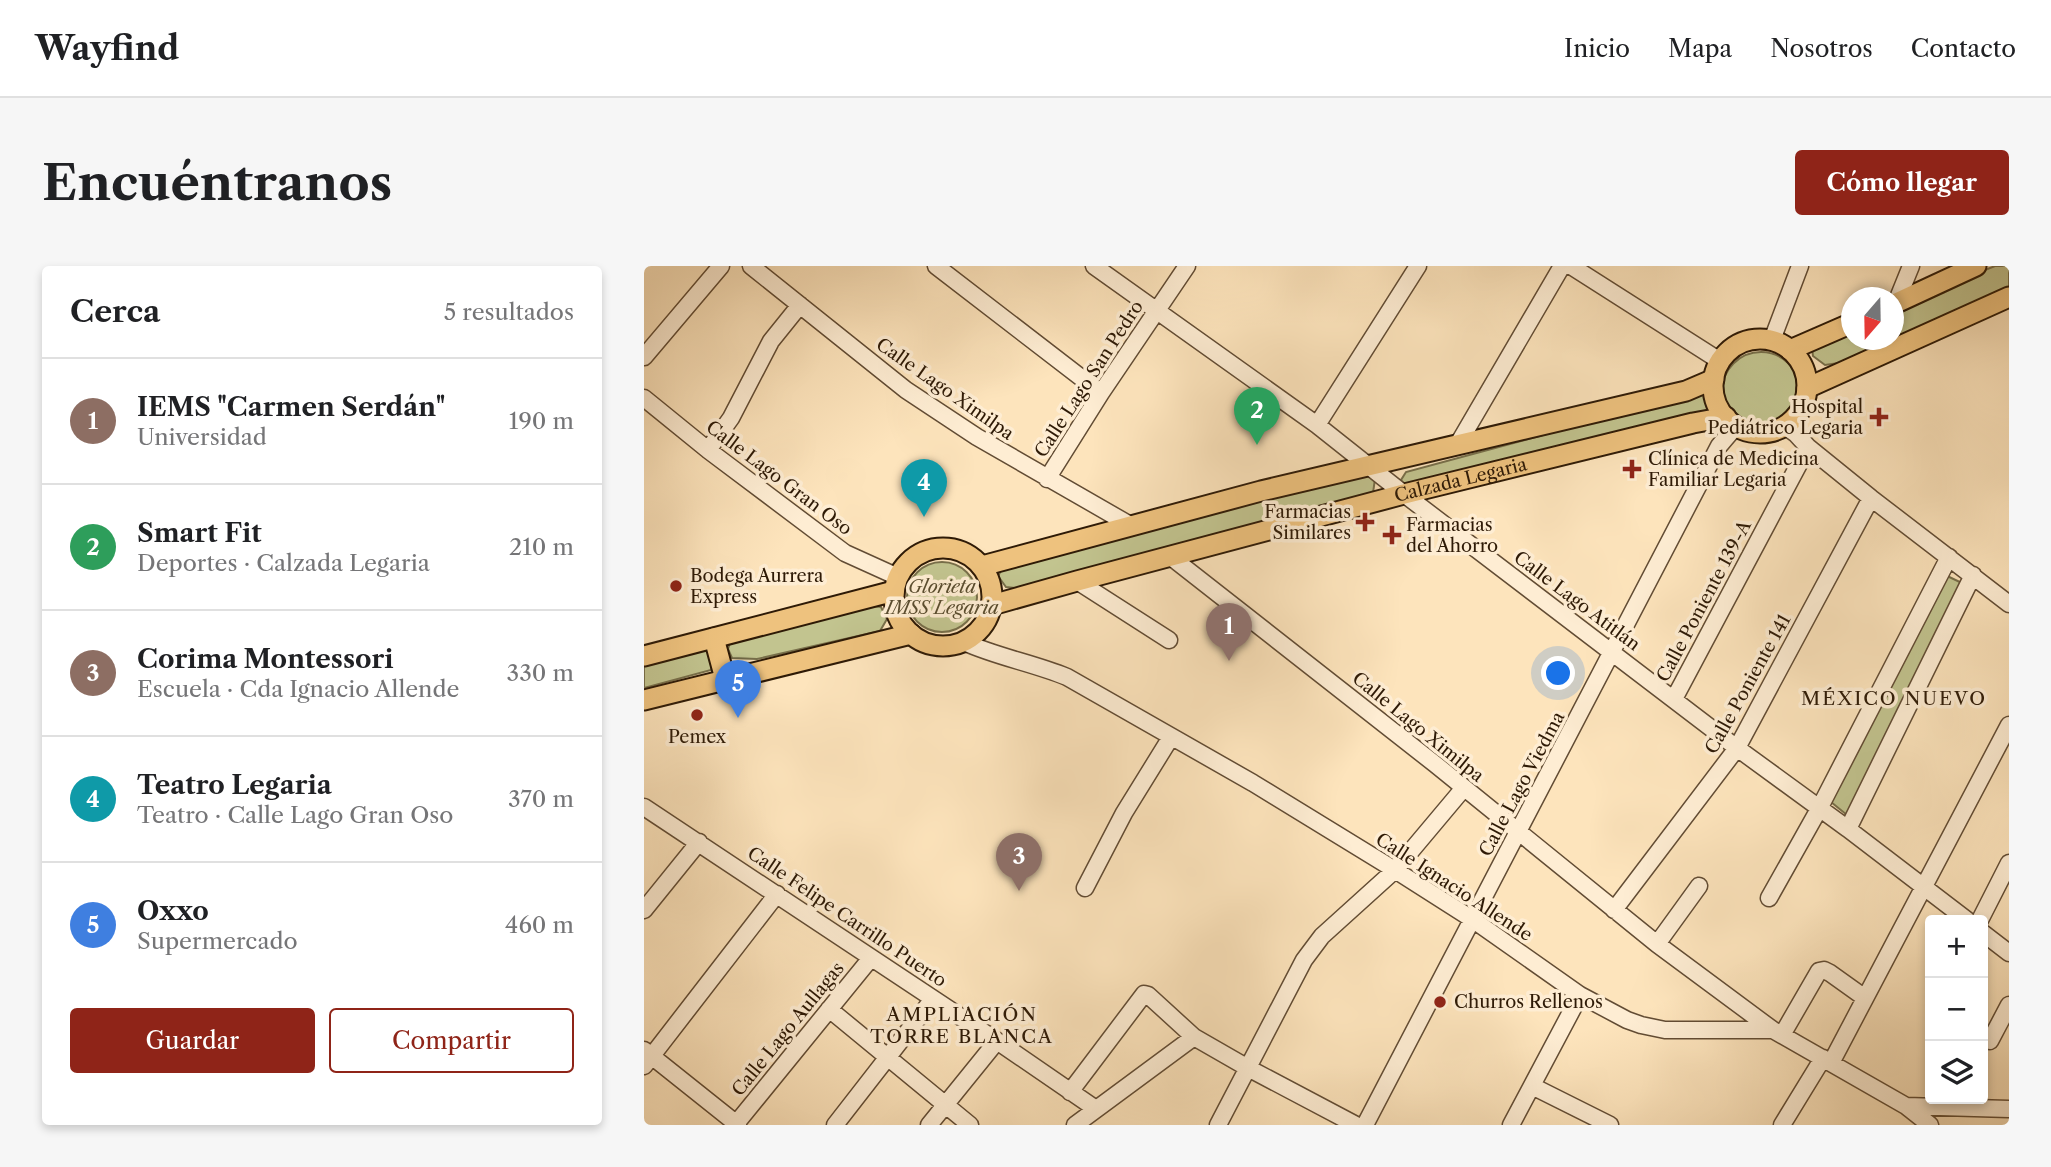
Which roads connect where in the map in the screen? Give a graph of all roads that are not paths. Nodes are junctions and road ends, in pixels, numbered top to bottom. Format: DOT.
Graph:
graph roads {
  1 [pos="721,266"];
  2 [pos="751,266"];
  3 [pos="936,266"];
  4 [pos="1094,266"];
  5 [pos="1187,266"];
  6 [pos="1418,266"];
  7 [pos="1562,266"];
  8 [pos="1571,266"];
  9 [pos="1800,266"];
  10 [pos="1911,266"];
  11 [pos="1976,266"];
  12 [pos="1902,287"];
  13 [pos="2009,297"];
  14 [pos="1904,299"];
  15 [pos="800,305"];
  16 [pos="1157,312"];
  17 [pos="1841,328"];
  18 [pos="1772,340"];
  19 [pos="1790,350"];
  20 [pos="644,357"];
  21 [pos="1720,361"];
  22 [pos="1713,379"];
  23 [pos="1807,388"];
  24 [pos="1101,393"];
  25 [pos="644,398"];
  26 [pos="1731,422"];
  27 [pos="1317,425"];
  28 [pos="1792,426"];
  29 [pos="1458,444"];
  30 [pos="1808,447"];
  31 [pos="708,450"];
  32 [pos="1368,464"];
  33 [pos="1047,479"];
  34 [pos="1404,494"];
  35 [pos="1871,498"];
  36 [pos="1130,525"];
  37 [pos="1171,557"];
  38 [pos="1949,557"];
  39 [pos="982,566"];
  40 [pos="1973,575"];
  41 [pos="1077,581"];
  42 [pos="896,584"];
  43 [pos="2009,604"];
  44 [pos="992,605"];
  45 [pos="911,634"];
  46 [pos="714,638"];
  47 [pos="1169,640"];
  48 [pos="964,642"];
  49 [pos="1612,651"];
  50 [pos="644,656"];
  51 [pos="725,679"];
  52 [pos="1674,699"];
  53 [pos="644,700"];
  54 [pos="2009,725"];
  55 [pos="1171,737"];
  56 [pos="1737,748"];
  57 [pos="1463,789"];
  58 [pos="644,807"];
  59 [pos="1819,808"];
  60 [pos="1848,829"];
  61 [pos="1518,834"];
  62 [pos="699,842"];
  63 [pos="2009,863"];
  64 [pos="1395,870"];
  65 [pos="1699,886"];
  66 [pos="1925,887"];
  67 [pos="1084,888"];
  68 [pos="777,894"];
  69 [pos="1769,898"];
  70 [pos="1614,909"];
  71 [pos="644,910"];
  72 [pos="1961,915"];
  73 [pos="1983,915"];
  74 [pos="1472,919"];
  75 [pos="1988,937"];
  76 [pos="1657,944"];
  77 [pos="2009,953"];
  78 [pos="871,958"];
  79 [pos="1580,995"];
  80 [pos="1865,998"];
  81 [pos="933,999"];
  82 [pos="2009,1005"];
  83 [pos="829,1009"];
  84 [pos="1778,1033"];
  85 [pos="1194,1037"];
  86 [pos="997,1041"];
  87 [pos="1990,1041"];
  88 [pos="647,1057"];
  89 [pos="888,1057"];
  90 [pos="1827,1061"];
  91 [pos="1248,1069"];
  92 [pos="1532,1086"];
  93 [pos="1070,1092"];
  94 [pos="945,1104"];
  95 [pos="1906,1106"];
  96 [pos="1096,1109"];
  97 [pos="2009,1109"];
  98 [pos="737,1125"];
  99 [pos="835,1125"];
  100 [pos="929,1125"];
  101 [pos="970,1125"];
  102 [pos="1076,1125"];
  103 [pos="1218,1125"];
  104 [pos="1356,1125"];
  105 [pos="1365,1125"];
  106 [pos="1511,1125"];
  107 [pos="1610,1125"];
  108 [pos="1782,1125"];
  109 [pos="1930,1125"];
  1 -- 20 [label="street"];
  2 -- 15 [label="street, Calle Lago Ximilpa"];
  3 -- 24 [label="street"];
  4 -- 16 [label="street, Calle Lago Atitlán"];
  5 -- 16 [label="street, Calle Lago San Pedro"];
  6 -- 27 [label="street"];
  7 -- 29 [label="street"];
  8 -- 21 [label="street"];
  9 -- 18 [label="street"];
  10 -- 12 [label="street"];
  11 -- 14 [label="main road"];
  13 -- 23 [label="main road"];
  15 -- 31 [label="street"];
  15 -- 33 [label="street, Calle Lago Ximilpa"];
  16 -- 24 [label="street, Calle Lago San Pedro"];
  16 -- 27 [label="street, Calle Lago Atitlán"];
  17 -- 19 [label="main road"];
  18 -- 19 [label="main road"];
  18 -- 21 [label="main road"];
  19 -- 23 [label="main road"];
  21 -- 22 [label="main road"];
  22 -- 26 [label="main road"];
  22 -- 29 [label="main road, Calzada Legaria"];
  23 -- 28 [label="main road"];
  24 -- 33 [label="street, Calle Lago San Pedro"];
  25 -- 31 [label="street, Calle Lago Gran Oso"];
  26 -- 28 [label="main road"];
  26 -- 34 [label="main road, Calzada Legaria"];
  26 -- 49 [label="street, Calle Lago Viedma"];
  27 -- 32 [label="street, Calle Lago Atitlán"];
  28 -- 30 [label="street"];
  29 -- 32 [label="main road, Calzada Legaria"];
  30 -- 35 [label="street"];
  30 -- 52 [label="street, Calle Poniente 139-A"];
  31 -- 42 [label="street, Calle Lago Gran Oso"];
  32 -- 34 [label="street, Calle Lago Atitlán"];
  32 -- 36 [label="main road, Calzada Legaria"];
  33 -- 36 [label="street, Calle Lago Ximilpa"];
  34 -- 37 [label="main road, Calzada Legaria"];
  34 -- 49 [label="street, Calle Lago Atitlán"];
  35 -- 38 [label="street"];
  35 -- 56 [label="street, Calle Poniente 141"];
  36 -- 39 [label="main road, Calzada Legaria"];
  37 -- 41 [label="main road, Calzada Legaria"];
  37 -- 57 [label="street, Calle Lago Ximilpa"];
  38 -- 40 [label="street"];
  38 -- 59 [label="street"];
  39 -- 42 [label="main road"];
  39 -- 44 [label="main road"];
  40 -- 43 [label="street"];
  40 -- 60 [label="street"];
  41 -- 44 [label="main road, Calzada Legaria"];
  41 -- 47 [label="street"];
  42 -- 45 [label="main road"];
  42 -- 46 [label="main road"];
  44 -- 48 [label="main road"];
  45 -- 48 [label="main road"];
  45 -- 51 [label="main road"];
  46 -- 50 [label="main road"];
  46 -- 51 [label="main road"];
  48 -- 55 [label="street, Calle Ignacio Allende"];
  49 -- 52 [label="street, Calle Lago Atitlán"];
  49 -- 61 [label="street, Calle Lago Viedma"];
  51 -- 53 [label="main road"];
  52 -- 56 [label="street, Calle Lago Atitlán"];
  54 -- 66 [label="street"];
  55 -- 64 [label="street, Calle Ignacio Allende"];
  55 -- 67 [label="street"];
  56 -- 59 [label="street, Calle Lago Atitlán"];
  56 -- 70 [label="street, Calle Poniente 141"];
  57 -- 61 [label="street, Calle Lago Ximilpa"];
  57 -- 64 [label="street"];
  58 -- 62 [label="street, Calle Felipe Carrillo Puerto"];
  59 -- 60 [label="street, Calle Lago Atitlán"];
  59 -- 69 [label="street"];
  60 -- 66 [label="street, Calle Lago Atitlán"];
  61 -- 70 [label="street, Calle Lago Ximilpa"];
  61 -- 74 [label="street, Calle Lago Viedma"];
  62 -- 68 [label="street, Calle Felipe Carrillo Puerto"];
  62 -- 71 [label="street"];
  63 -- 73 [label="street"];
  64 -- 74 [label="street, Calle Ignacio Allende"];
  64 -- 91 [label="street"];
  65 -- 76 [label="street"];
  66 -- 72 [label="street, Calle Lago Atitlán"];
  66 -- 80 [label="street"];
  68 -- 78 [label="street, Calle Felipe Carrillo Puerto"];
  68 -- 88 [label="street"];
  70 -- 76 [label="street, Calle Lago Ximilpa"];
  74 -- 79 [label="street, Calle Ignacio Allende"];
  74 -- 105 [label="street, Calle Lago Viedma"];
  75 -- 77 [label="street"];
  76 -- 84 [label="street, Calle Lago Ximilpa"];
  78 -- 81 [label="street, Calle Felipe Carrillo Puerto"];
  78 -- 83 [label="street, Calle Lago Aullagas"];
  79 -- 84 [label="street, Calle Ignacio Allende"];
  79 -- 92 [label="street"];
  80 -- 84 [label="street"];
  80 -- 90 [label="street"];
  81 -- 86 [label="street, Calle Felipe Carrillo Puerto"];
  81 -- 89 [label="street"];
  82 -- 87 [label="street"];
  83 -- 89 [label="street"];
  83 -- 98 [label="street, Calle Lago Aullagas"];
  84 -- 90 [label="street, Calle Ignacio Allende"];
  85 -- 91 [label="street"];
  85 -- 93 [label="street"];
  85 -- 96 [label="street"];
  86 -- 93 [label="street, Calle Felipe Carrillo Puerto"];
  86 -- 94 [label="street"];
  88 -- 98 [label="street"];
  89 -- 94 [label="street"];
  89 -- 99 [label="street"];
  90 -- 95 [label="street, Calle Ignacio Allende"];
  90 -- 108 [label="street"];
  91 -- 103 [label="street"];
  91 -- 104 [label="street"];
  92 -- 106 [label="street"];
  92 -- 107 [label="street"];
  93 -- 96 [label="street, Calle Felipe Carrillo Puerto"];
  94 -- 100 [label="street"];
  94 -- 101 [label="street"];
  95 -- 97 [label="street"];
  95 -- 109 [label="street, Calle Ignacio Allende"];
  96 -- 102 [label="street"];
}
